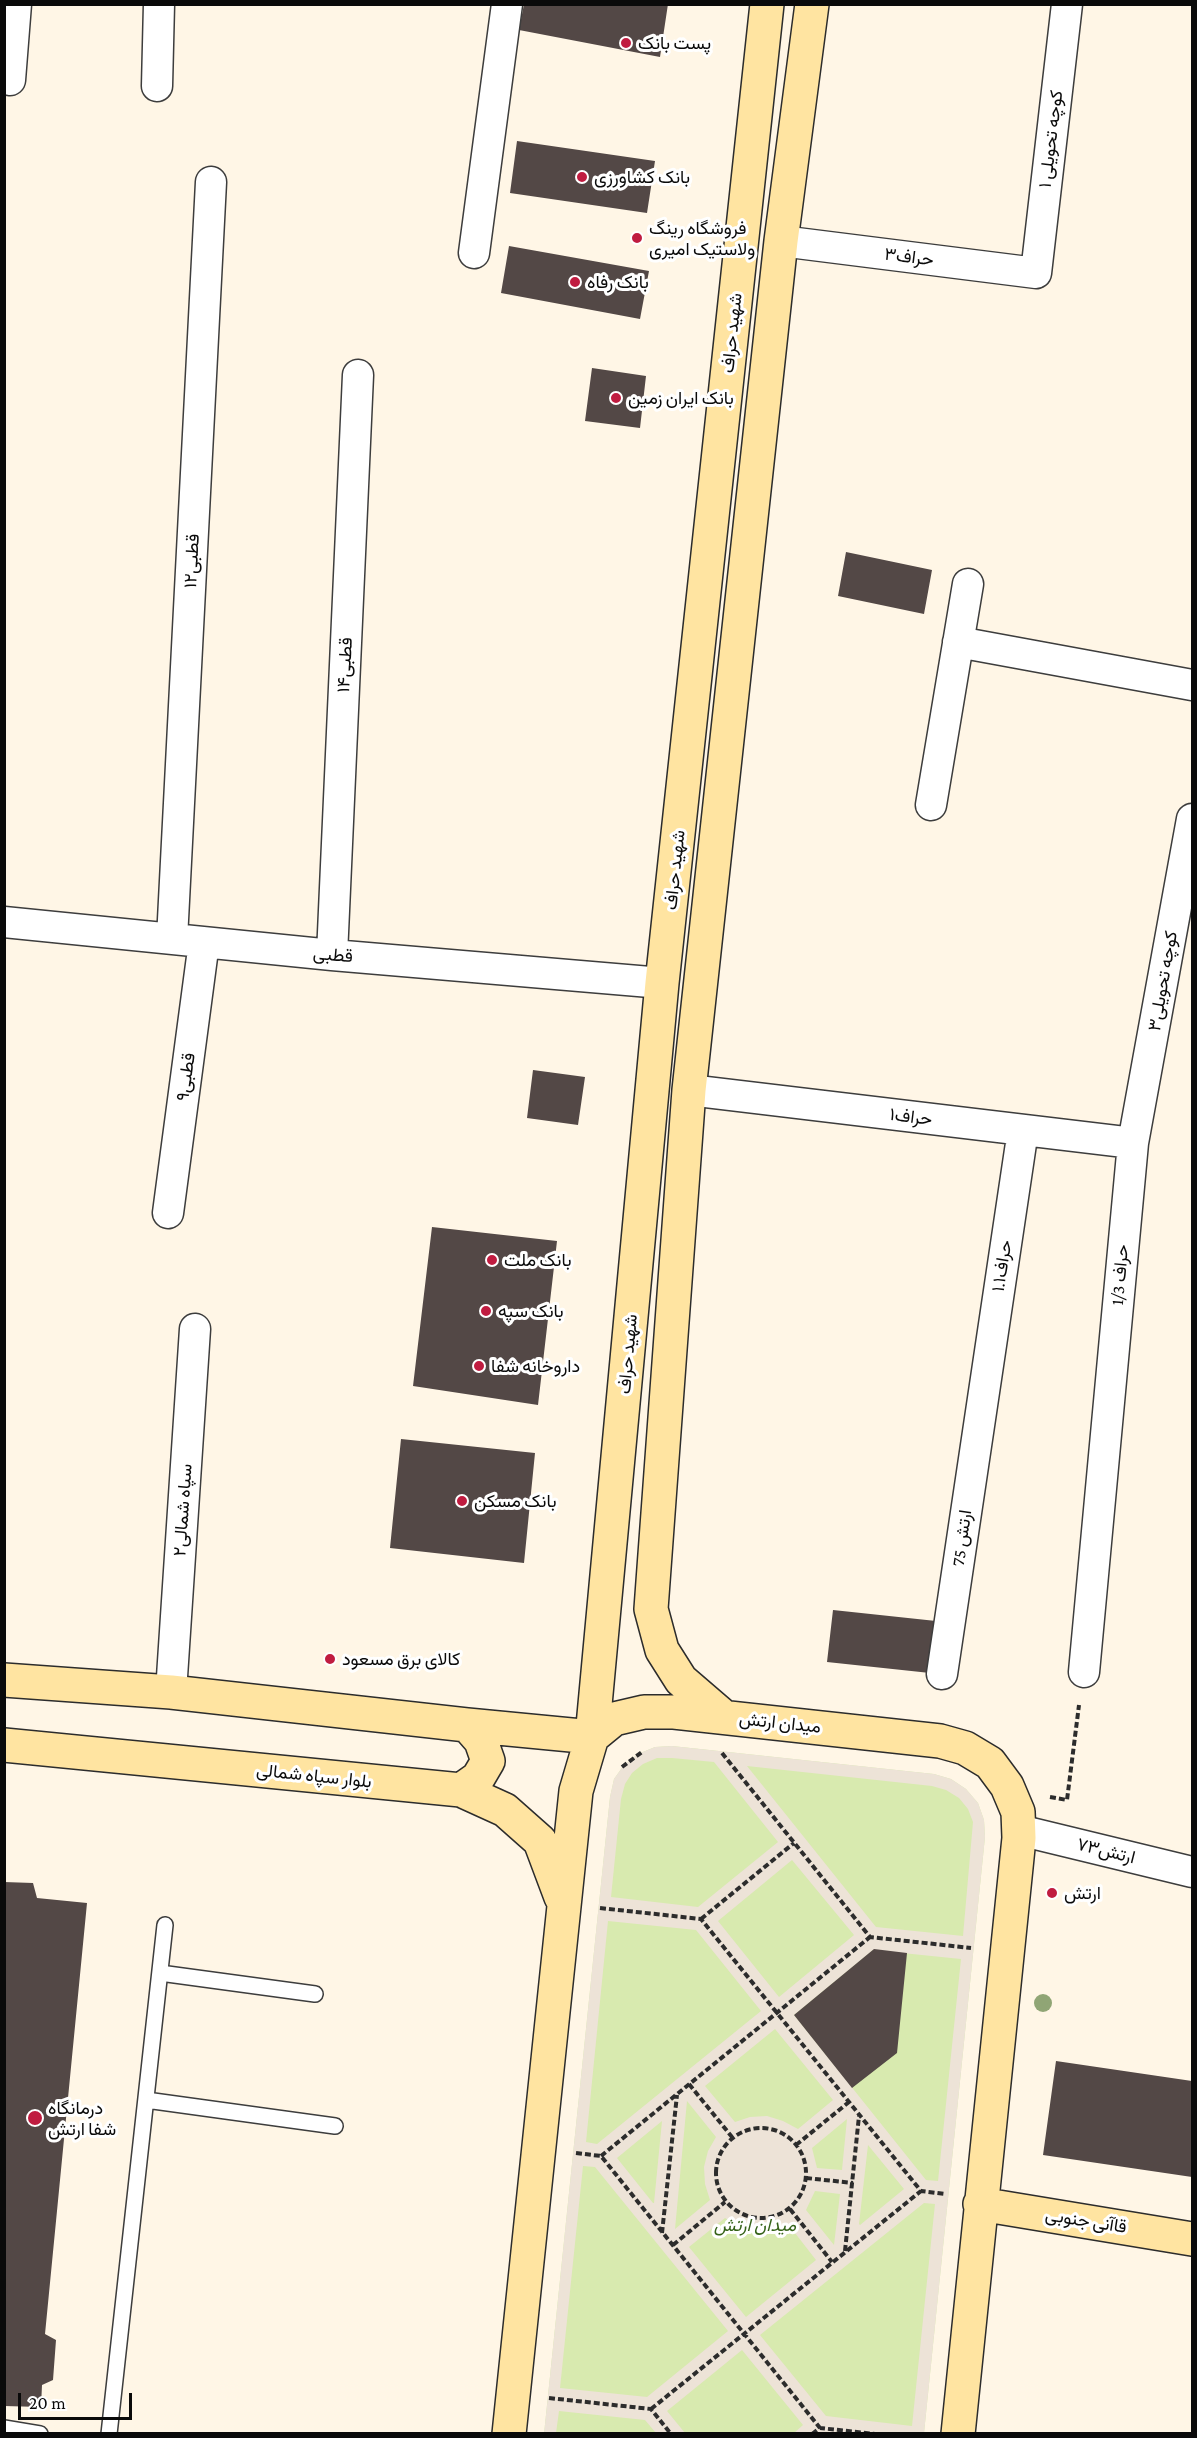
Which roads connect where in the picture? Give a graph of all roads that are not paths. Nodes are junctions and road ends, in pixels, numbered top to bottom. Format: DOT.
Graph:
graph roads {
  1 [pos="16,4"];
  2 [pos="159,4"];
  3 [pos="507,4"];
  4 [pos="767,4"];
  5 [pos="812,4"];
  6 [pos="1067,4"];
  7 [pos="10,80"];
  8 [pos="157,86"];
  9 [pos="211,182"];
  10 [pos="781,241"];
  11 [pos="474,253"];
  12 [pos="1036,273"];
  13 [pos="358,375"];
  14 [pos="968,584"];
  15 [pos="958,642"];
  16 [pos="1192,685"];
  17 [pos="931,805"];
  18 [pos="1192,819"];
  19 [pos="4,922"];
  20 [pos="172,939"];
  21 [pos="204,942"];
  22 [pos="332,955"];
  23 [pos="662,983"];
  24 [pos="689,1090"];
  25 [pos="1023,1130"];
  26 [pos="1133,1143"];
  27 [pos="168,1213"];
  28 [pos="195,1329"];
  29 [pos="982,1402"];
  30 [pos="620,1447"];
  31 [pos="662,1456"];
  32 [pos="1084,1672"];
  33 [pos="942,1674"];
  34 [pos="4,1680"];
  35 [pos="171,1692"];
  36 [pos="724,1717"];
  37 [pos="467,1725"];
  38 [pos="592,1737"];
  39 [pos="4,1745"];
  40 [pos="461,1790"];
  41 [pos="1018,1830"];
  42 [pos="1192,1872"];
  43 [pos="564,1905"];
  44 [pos="165,1925"];
  45 [pos="160,1973"];
  46 [pos="315,1994"];
  47 [pos="146,2100"];
  48 [pos="334,2126"];
  49 [pos="980,2204"];
  50 [pos="1192,2239"];
  51 [pos="4,2428"];
  52 [pos="40,2433"];
  53 [pos="109,2433"];
  54 [pos="510,2433"];
  55 [pos="958,2433"];
  1 -- 7 [label="street"];
  2 -- 8 [label="street"];
  3 -- 11 [label="street"];
  4 -- 23 [label="main road, شهید حراف"];
  5 -- 10 [label="main road"];
  6 -- 12 [label="street, کوچه تحویلی ۱"];
  9 -- 20 [label="street, قطبی۱۲"];
  10 -- 12 [label="street, ۳حراف"];
  10 -- 24 [label="main road"];
  13 -- 22 [label="street, قطبی۱۴"];
  14 -- 15 [label="street"];
  15 -- 16 [label="street"];
  15 -- 17 [label="street"];
  18 -- 26 [label="street, کوچه تحویلی۳"];
  19 -- 20 [label="street, قطبی"];
  20 -- 21 [label="street, قطبی"];
  21 -- 22 [label="street, قطبی"];
  21 -- 27 [label="street, قطبی۹"];
  22 -- 23 [label="street, قطبی"];
  23 -- 30 [label="main road, شهید حراف"];
  24 -- 25 [label="street, حراف۱"];
  24 -- 31 [label="main road"];
  25 -- 26 [label="street, حراف۱"];
  25 -- 29 [label="street, حراف۱.۱"];
  26 -- 32 [label="street, 1/3 حراف"];
  28 -- 35 [label="street, سپاه شمالی۲"];
  29 -- 33 [label="street, 75 ارتش"];
  30 -- 31 [label="main road"];
  30 -- 38 [label="main road, شهید حراف"];
  31 -- 36 [label="main road"];
  34 -- 35 [label="main road"];
  35 -- 37 [label="main road"];
  36 -- 38 [label="main road, میدان ارتش"];
  36 -- 41 [label="main road, میدان ارتش"];
  37 -- 38 [label="main road"];
  37 -- 40 [label="main road"];
  38 -- 43 [label="main road"];
  39 -- 40 [label="main road, بلوار سپاه شمالی"];
  40 -- 43 [label="main road, بلوار سپاه شمالی"];
  41 -- 42 [label="street, ارتش۷۳"];
  41 -- 49 [label="main road, میدان ارتش"];
  43 -- 54 [label="main road"];
  44 -- 45 [label="lane"];
  45 -- 46 [label="lane"];
  45 -- 47 [label="lane"];
  47 -- 48 [label="lane"];
  47 -- 53 [label="lane"];
  49 -- 50 [label="main road, قاآنی جنوبی"];
  49 -- 55 [label="main road, میدان ارتش"];
  51 -- 52 [label="lane"];
}
